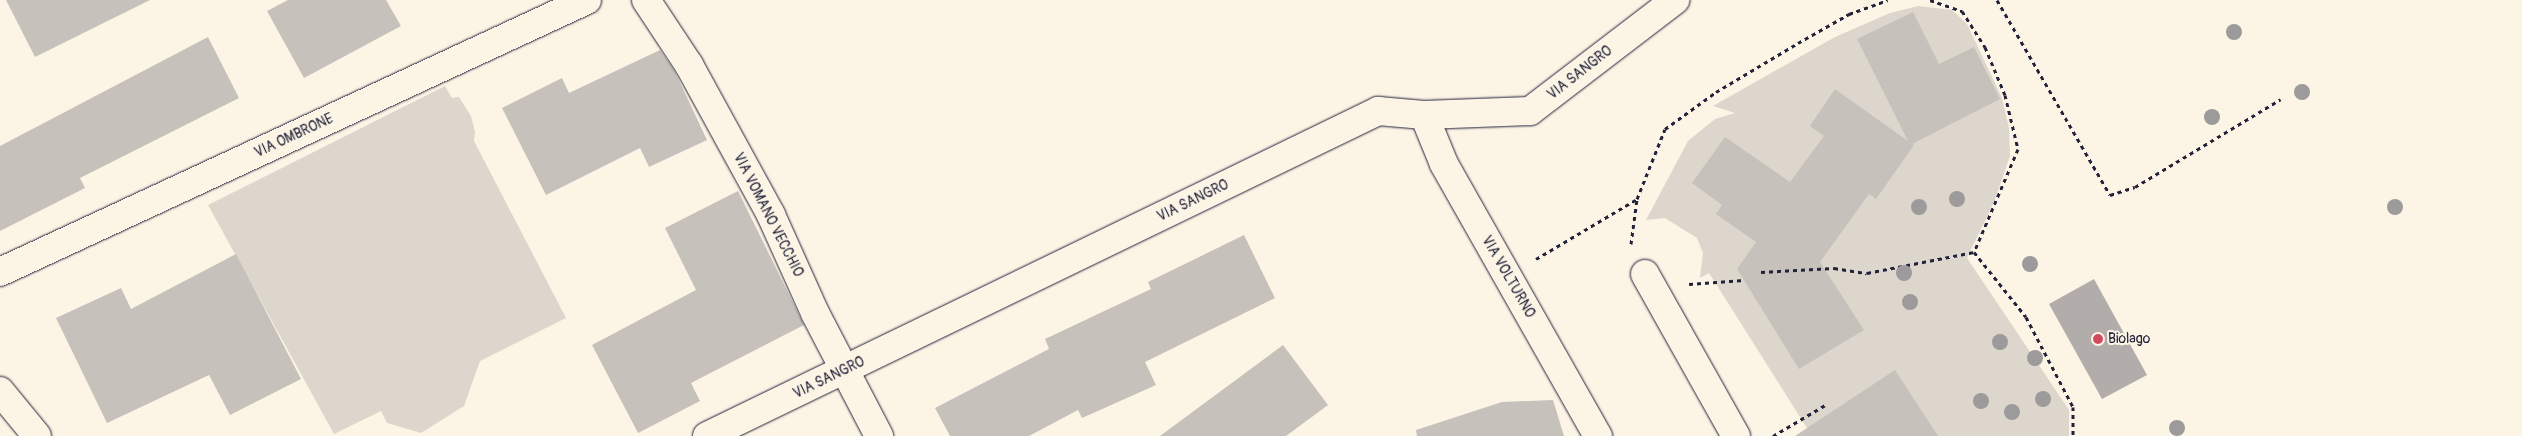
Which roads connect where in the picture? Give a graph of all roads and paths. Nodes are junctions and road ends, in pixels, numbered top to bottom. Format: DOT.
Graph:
graph roads {
  1 [pos="587,0"];
  2 [pos="646,0"];
  3 [pos="1675,0"];
  4 [pos="1888,0"];
  5 [pos="1930,0"];
  6 [pos="1997,0"];
  7 [pos="2281,99"];
  8 [pos="1424,115"];
  9 [pos="1637,199"];
  10 [pos="1974,252"];
  11 [pos="0,272"];
  12 [pos="1760,272"];
  13 [pos="1506,274"];
  14 [pos="1744,280"];
  15 [pos="1650,284"];
  16 [pos="846,370"];
  17 [pos="0,391"];
  18 [pos="1827,404"];
  19 [pos="37,436"];
  20 [pos="707,436"];
  21 [pos="878,436"];
  22 [pos="1598,436"];
  23 [pos="1736,436"];
  24 [pos="1774,436"];
  25 [pos="2073,436"];
  1 -- 11 [label="street, VIA OMBRONE"];
  2 -- 16 [label="street, VIA VOMANO VECCHIO"];
  3 -- 8 [label="street, VIA SANGRO"];
  4 -- 9 [label="path"];
  5 -- 10 [label="path"];
  6 -- 7 [label="path"];
  8 -- 13 [label="street, VIA VOLTURNO"];
  8 -- 16 [label="street, VIA SANGRO"];
  9 -- 13 [label="path"];
  9 -- 15 [label="path"];
  10 -- 12 [label="path"];
  10 -- 25 [label="path"];
  13 -- 22 [label="street, VIA VOLTURNO"];
  14 -- 15 [label="path"];
  15 -- 23 [label="street"];
  16 -- 20 [label="street, VIA SANGRO"];
  16 -- 21 [label="street, VIA VOMANO VECCHIO"];
  17 -- 19 [label="street"];
  18 -- 24 [label="path"];
}
